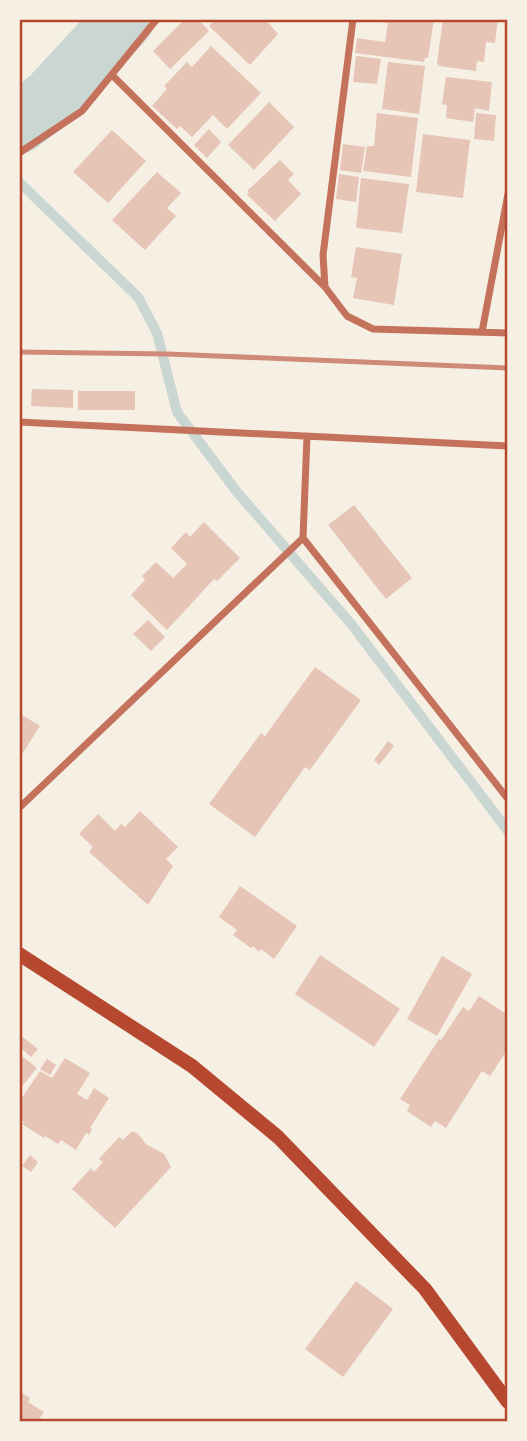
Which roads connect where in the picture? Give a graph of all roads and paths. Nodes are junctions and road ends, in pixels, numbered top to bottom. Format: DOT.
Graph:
graph roads {
  1 [pos="157,19"];
  2 [pos="353,19"];
  3 [pos="112,75"];
  4 [pos="19,153"];
  5 [pos="508,194"];
  6 [pos="325,287"];
  7 [pos="482,332"];
  8 [pos="508,333"];
  9 [pos="19,422"];
  10 [pos="307,436"];
  11 [pos="508,446"];
  12 [pos="303,538"];
  13 [pos="508,799"];
  14 [pos="19,808"];
  15 [pos="19,954"];
  16 [pos="508,1402"];
  1 -- 3 [label="street"];
  2 -- 6 [label="street"];
  3 -- 4 [label="street"];
  3 -- 6 [label="street"];
  5 -- 7 [label="street"];
  6 -- 7 [label="street"];
  7 -- 8 [label="street"];
  9 -- 10 [label="street"];
  10 -- 11 [label="street"];
  10 -- 12 [label="street"];
  12 -- 13 [label="street"];
  12 -- 14 [label="street"];
  15 -- 16 [label="main road"];
}
